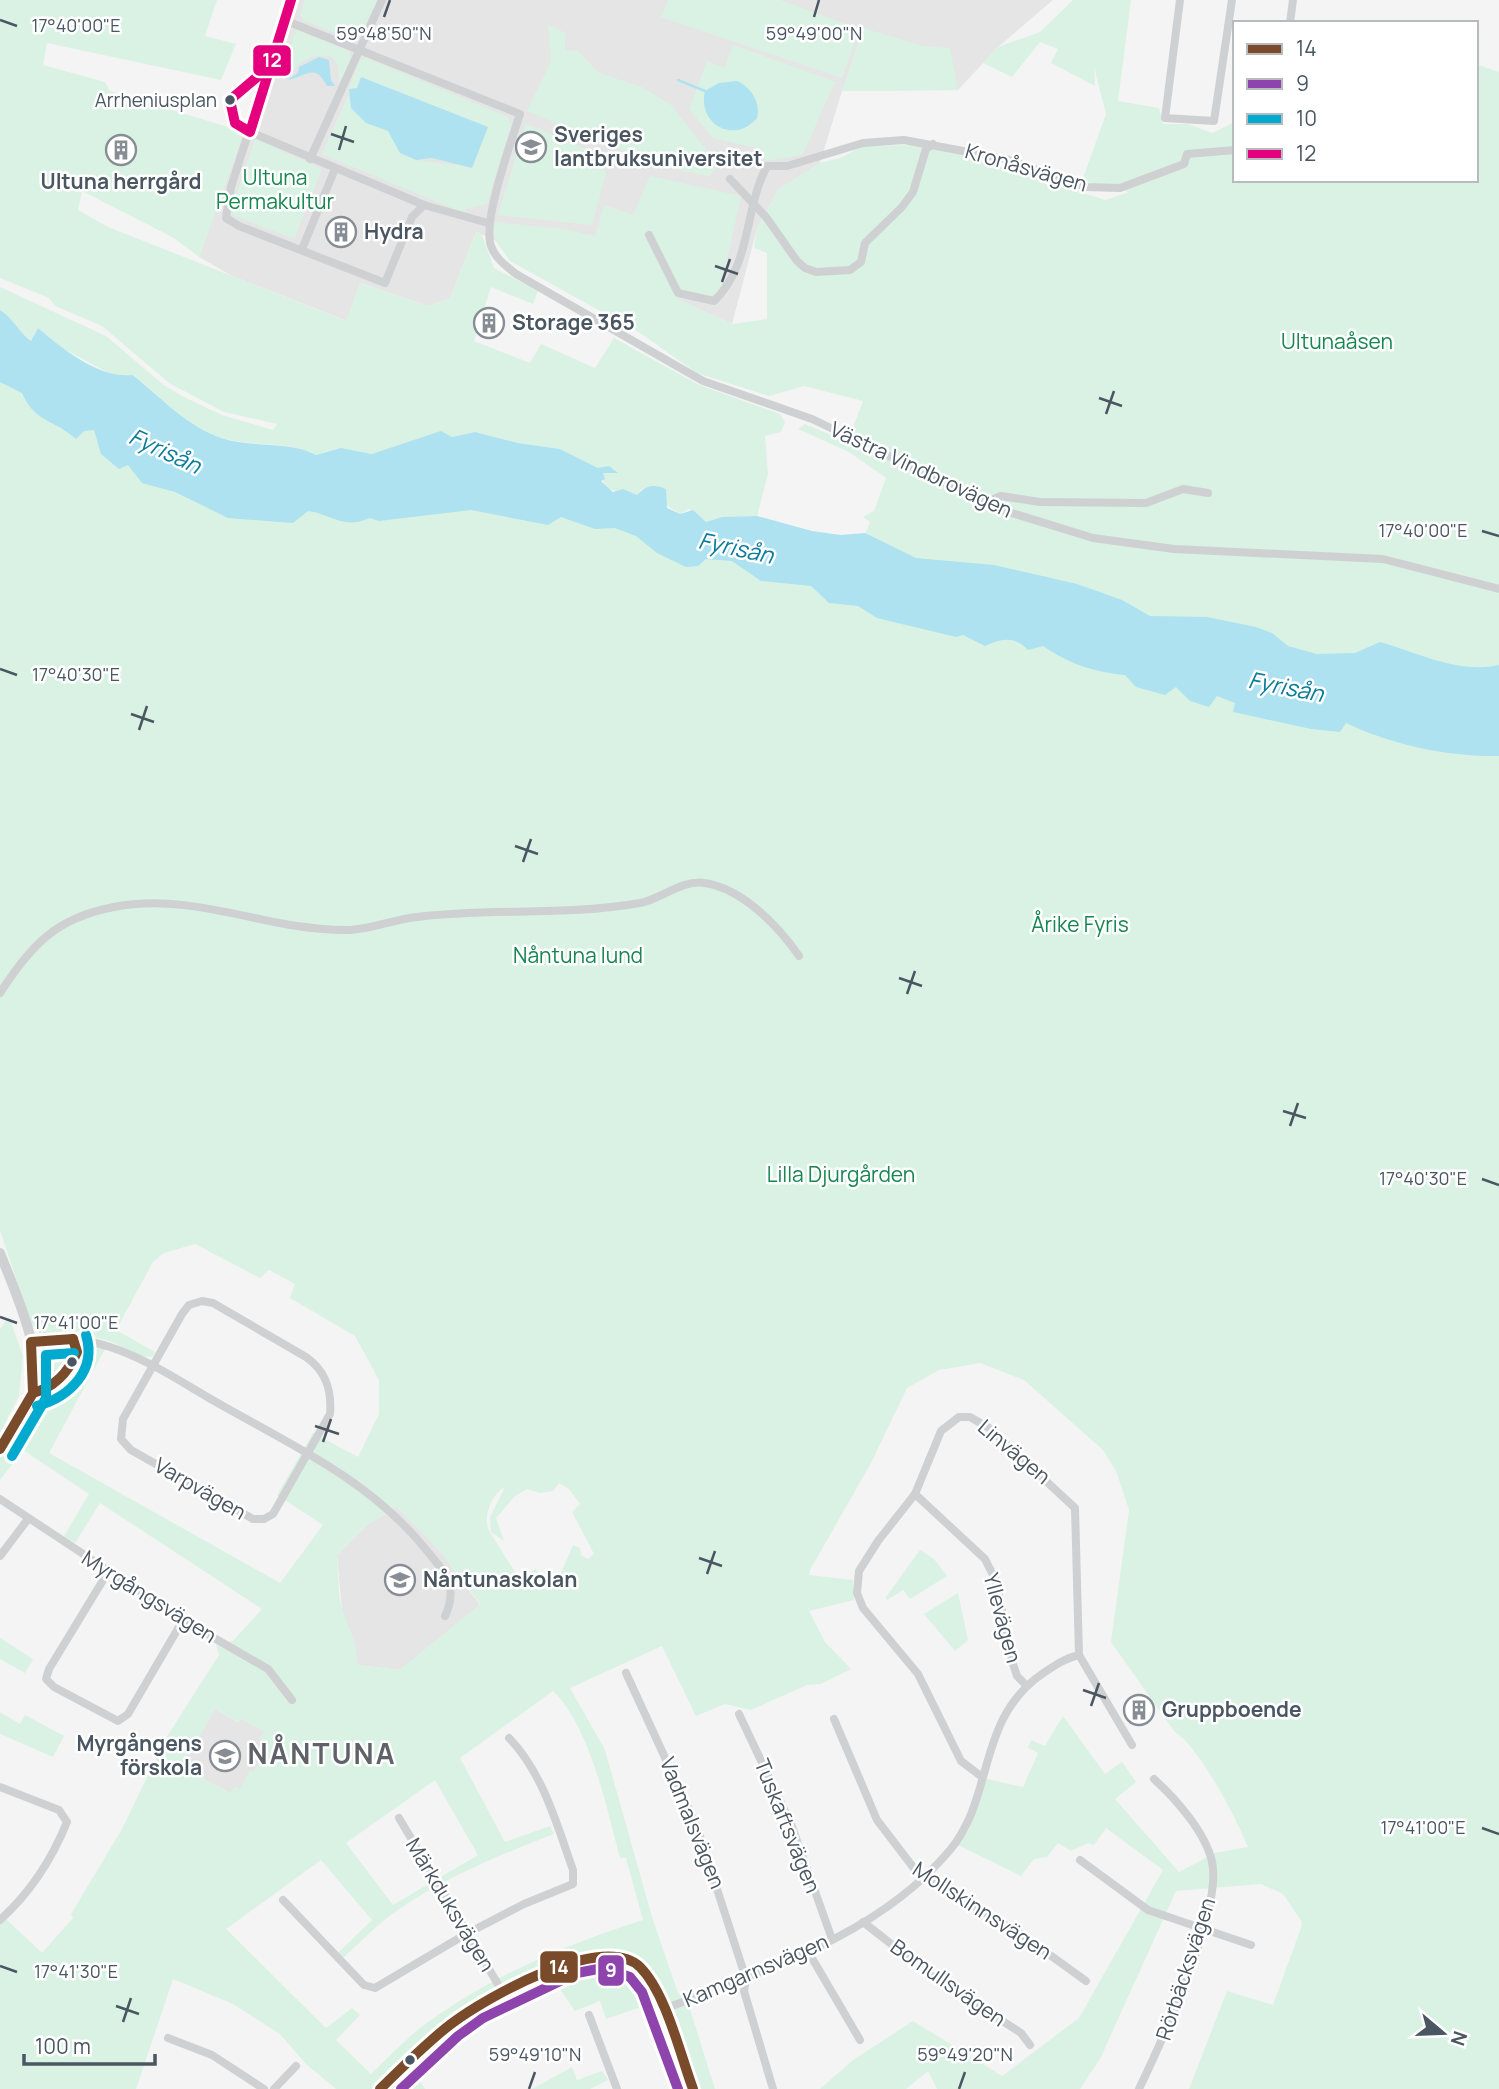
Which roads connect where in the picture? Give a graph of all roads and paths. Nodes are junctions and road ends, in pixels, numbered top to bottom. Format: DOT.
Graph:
graph roads {
  1 [pos="291,0"];
  2 [pos="382,0"];
  3 [pos="1180,0"];
  4 [pos="1232,0"];
  5 [pos="1293,0"];
  6 [pos="284,20"];
  7 [pos="1290,21"];
  8 [pos="360,49"];
  9 [pos="250,132"];
  10 [pos="933,144"];
  11 [pos="1233,150"];
  12 [pos="310,159"];
  13 [pos="335,169"];
  14 [pos="730,179"];
  15 [pos="424,205"];
  16 [pos="755,205"];
  17 [pos="488,223"];
  18 [pos="649,235"];
  19 [pos="302,249"];
  20 [pos="1208,493"];
  21 [pos="986,502"];
  22 [pos="1499,589"];
  23 [pos="799,956"];
  24 [pos="0,993"];
  25 [pos="0,1254"];
  26 [pos="31,1342"];
  27 [pos="153,1367"];
  28 [pos="0,1450"];
  29 [pos="308,1453"];
  30 [pos="915,1494"];
  31 [pos="0,1499"];
  32 [pos="28,1519"];
  33 [pos="0,1556"];
  34 [pos="108,1572"];
  35 [pos="445,1616"];
  36 [pos="183,1620"];
  37 [pos="1079,1655"];
  38 [pos="626,1673"];
  39 [pos="1027,1685"];
  40 [pos="292,1700"];
  41 [pos="739,1714"];
  42 [pos="834,1719"];
  43 [pos="509,1738"];
  44 [pos="1132,1745"];
  45 [pos="982,1777"];
  46 [pos="1154,1779"];
  47 [pos="0,1787"];
  48 [pos="399,1818"];
  49 [pos="1080,1860"];
  50 [pos="927,1876"];
  51 [pos="283,1900"];
  52 [pos="1,1915"];
  53 [pos="863,1922"];
  54 [pos="1202,1929"];
  55 [pos="466,1934"];
  56 [pos="832,1940"];
  57 [pos="1251,1944"];
  58 [pos="809,1953"];
  59 [pos="746,1979"];
  60 [pos="1086,1981"];
  61 [pos="502,1991"];
  62 [pos="664,2009"];
  63 [pos="589,2015"];
  64 [pos="168,2038"];
  65 [pos="860,2040"];
  66 [pos="1030,2045"];
  67 [pos="296,2066"];
  68 [pos="264,2089"];
  69 [pos="274,2089"];
  70 [pos="380,2089"];
  71 [pos="617,2089"];
  72 [pos="692,2089"];
  73 [pos="773,2089"];
  74 [pos="1139,2089"];
  1 -- 6 [label="street"];
  2 -- 8 [label="street"];
  3 -- 4 [label="street"];
  5 -- 7 [label="street"];
  6 -- 8 [label="street"];
  6 -- 9 [label="street"];
  8 -- 12 [label="street"];
  8 -- 17 [label="street"];
  9 -- 12 [label="street"];
  9 -- 19 [label="street"];
  10 -- 11 [label="street, Kronåsvägen"];
  10 -- 16 [label="street, Kronåsvägen"];
  10 -- 16 [label="street"];
  12 -- 13 [label="street"];
  13 -- 15 [label="street"];
  13 -- 19 [label="street"];
  14 -- 16 [label="street"];
  15 -- 17 [label="street"];
  15 -- 19 [label="street"];
  16 -- 18 [label="street"];
  17 -- 21 [label="street, Västra Vindbrovägen"];
  20 -- 21 [label="street"];
  21 -- 22 [label="street, Västra Vindbrovägen"];
  23 -- 24 [label="street"];
  25 -- 26 [label="street"];
  26 -- 27 [label="street"];
  26 -- 28 [label="street"];
  27 -- 29 [label="street"];
  27 -- 29 [label="street, Varpvägen"];
  27 -- 29 [label="street, Varpvägen"];
  29 -- 35 [label="street"];
  30 -- 37 [label="street, Linvägen"];
  30 -- 39 [label="street, Yllevägen"];
  30 -- 45 [label="street, Linvägen"];
  31 -- 32 [label="street, Myrgångsvägen"];
  32 -- 33 [label="street"];
  32 -- 34 [label="street, Myrgångsvägen"];
  34 -- 36 [label="street, Myrgångsvägen"];
  34 -- 36 [label="street"];
  36 -- 40 [label="street, Myrgångsvägen"];
  37 -- 39 [label="street, Kamgarnsvägen"];
  37 -- 44 [label="street, Linvägen"];
  38 -- 59 [label="street, Vadmalsvägen"];
  39 -- 45 [label="street, Kamgarnsvägen"];
  41 -- 56 [label="street, Tuskaftsvägen"];
  42 -- 50 [label="street, Mollskinnsvägen"];
  43 -- 55 [label="street"];
  45 -- 50 [label="street, Kamgarnsvägen"];
  46 -- 54 [label="street, Rörbäcksvägen"];
  47 -- 52 [label="street"];
  48 -- 55 [label="street, Märkduksvägen"];
  49 -- 54 [label="street"];
  50 -- 53 [label="street, Kamgarnsvägen"];
  50 -- 60 [label="street, Mollskinnsvägen"];
  51 -- 55 [label="street"];
  53 -- 56 [label="street, Kamgarnsvägen"];
  53 -- 66 [label="street, Bomullsvägen"];
  54 -- 57 [label="street"];
  54 -- 74 [label="street, Rörbäcksvägen"];
  55 -- 61 [label="street, Märkduksvägen"];
  56 -- 58 [label="street, Kamgarnsvägen"];
  58 -- 59 [label="street, Kamgarnsvägen"];
  58 -- 65 [label="street"];
  59 -- 62 [label="street, Kamgarnsvägen"];
  59 -- 73 [label="street, Vadmalsvägen"];
  61 -- 62 [label="street"];
  61 -- 70 [label="street"];
  62 -- 72 [label="street"];
  63 -- 71 [label="street"];
  64 -- 68 [label="street"];
  67 -- 69 [label="street"];
}
